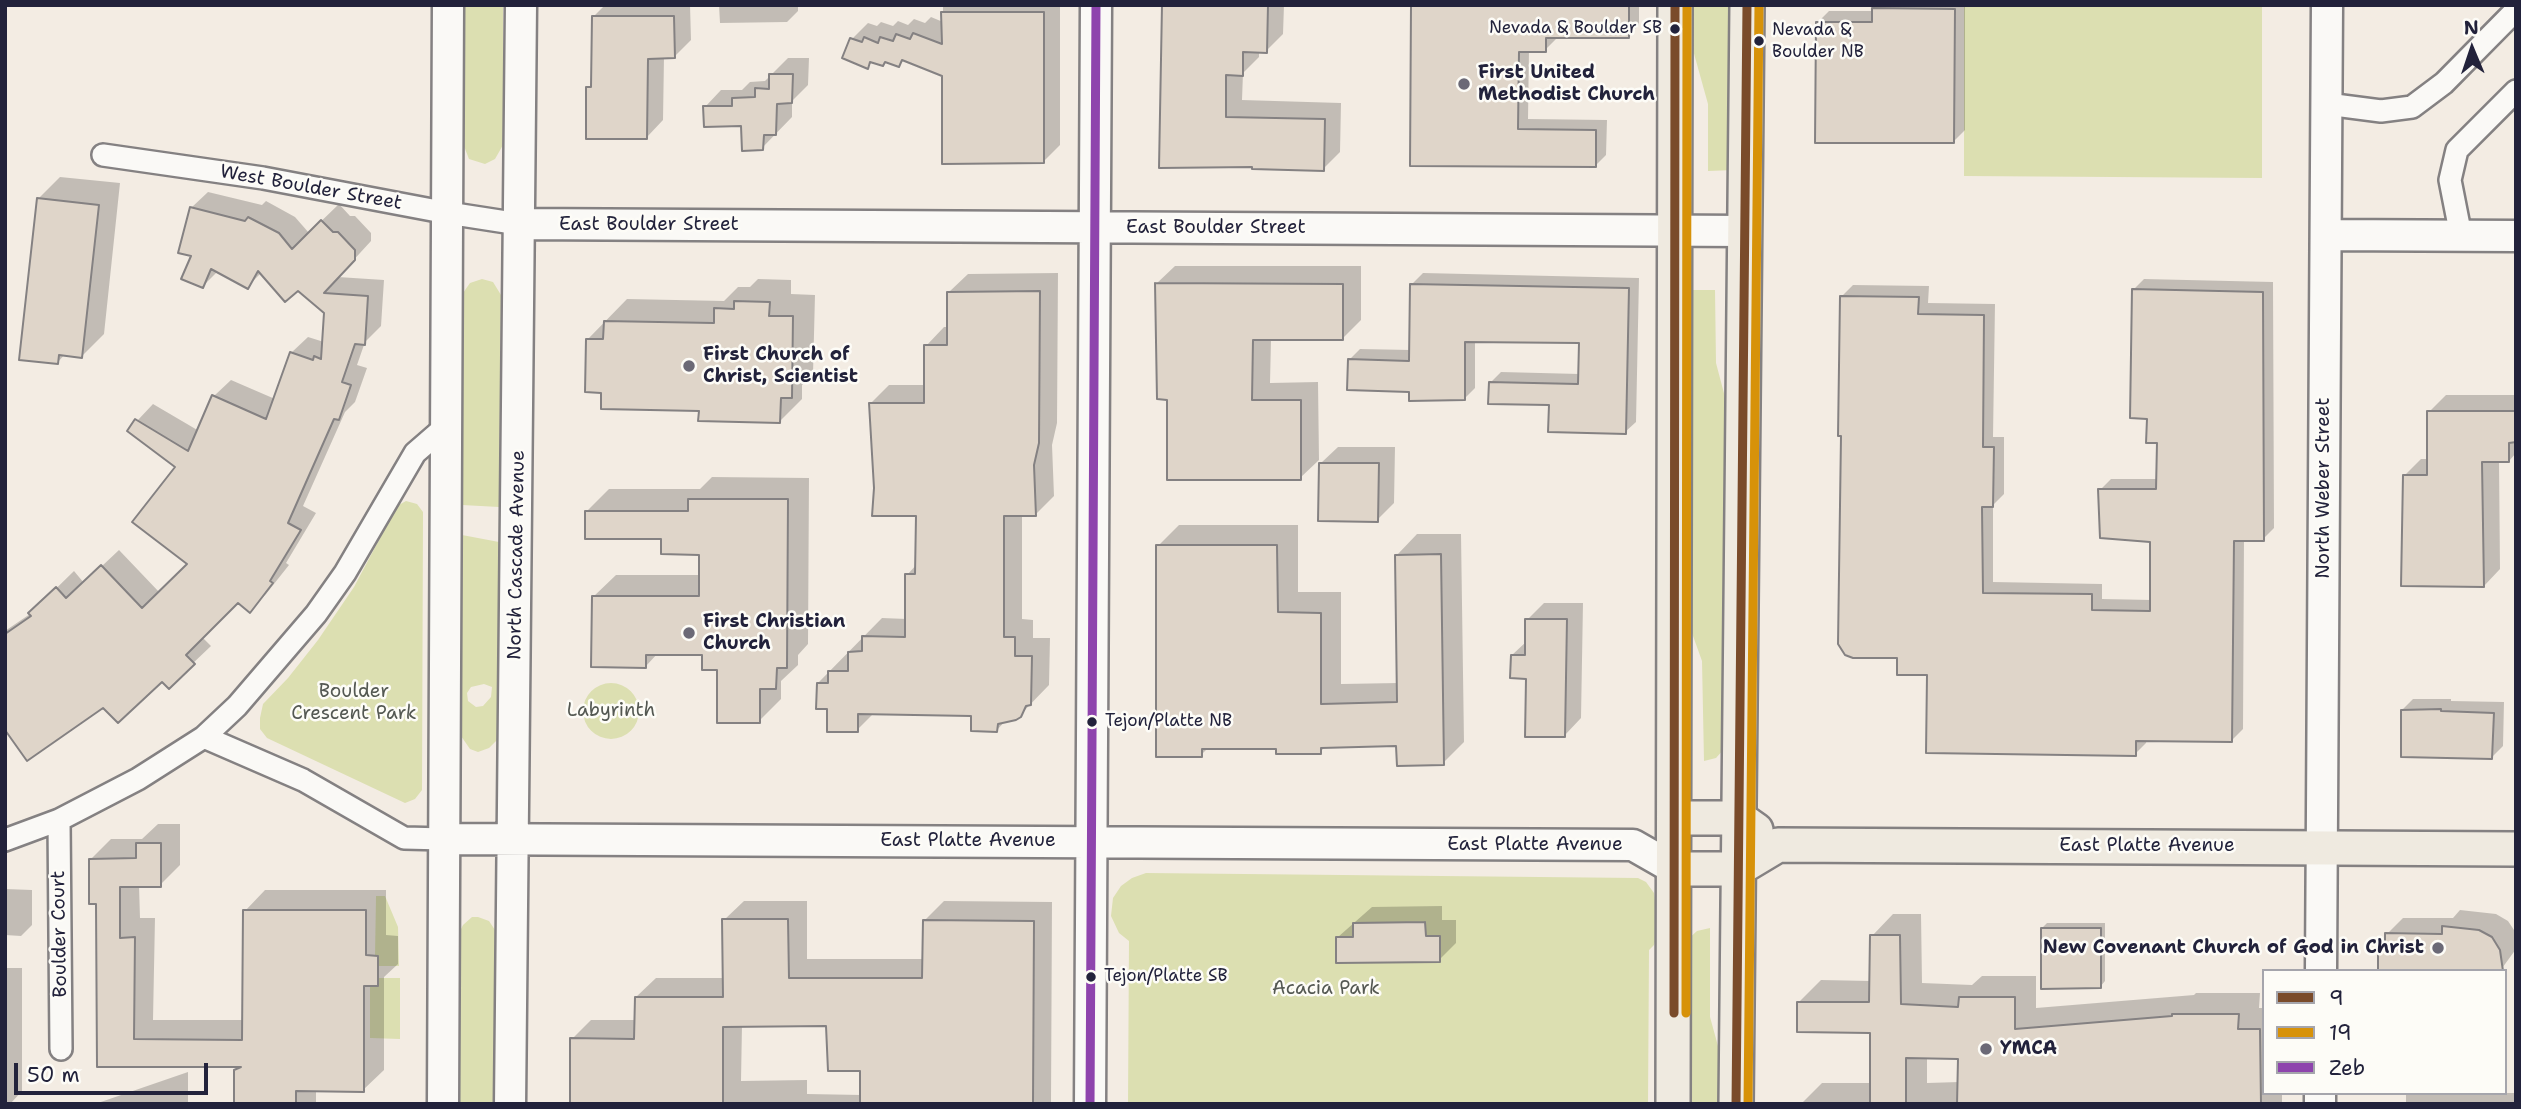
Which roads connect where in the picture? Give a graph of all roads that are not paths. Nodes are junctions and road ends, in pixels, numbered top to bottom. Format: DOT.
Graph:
graph roads {
  1 [pos="449,5"];
  2 [pos="521,5"];
  3 [pos="1096,5"];
  4 [pos="1675,5"];
  5 [pos="1747,5"];
  6 [pos="2327,5"];
  7 [pos="2516,10"];
  8 [pos="2516,91"];
  9 [pos="2327,104"];
  10 [pos="103,155"];
  11 [pos="447,213"];
  12 [pos="519,224"];
  13 [pos="1095,228"];
  14 [pos="1673,231"];
  15 [pos="1745,231"];
  16 [pos="2326,235"];
  17 [pos="2461,236"];
  18 [pos="2516,236"];
  19 [pos="445,427"];
  20 [pos="204,737"];
  21 [pos="1675,818"];
  22 [pos="1739,818"];
  23 [pos="59,820"];
  24 [pos="445,839"];
  25 [pos="514,839"];
  26 [pos="5,840"];
  27 [pos="1091,842"];
  28 [pos="1633,845"];
  29 [pos="1778,845"];
  30 [pos="2322,847"];
  31 [pos="2516,849"];
  32 [pos="1675,869"];
  33 [pos="1738,869"];
  34 [pos="2321,969"];
  35 [pos="61,1049"];
  36 [pos="443,1104"];
  37 [pos="510,1104"];
  38 [pos="1090,1104"];
  39 [pos="1673,1104"];
  40 [pos="1736,1104"];
  1 -- 11 [label="street"];
  2 -- 12 [label="street, North Cascade Avenue"];
  3 -- 13 [label="street"];
  4 -- 14 [label="main road"];
  5 -- 15 [label="main road"];
  6 -- 9 [label="street, North Weber Street"];
  7 -- 9 [label="street"];
  8 -- 17 [label="street"];
  9 -- 16 [label="street, North Weber Street"];
  10 -- 11 [label="street, West Boulder Street"];
  11 -- 12 [label="street, West Boulder Street"];
  11 -- 19 [label="street"];
  12 -- 13 [label="street, East Boulder Street"];
  12 -- 25 [label="street, North Cascade Avenue"];
  13 -- 14 [label="street, East Boulder Street"];
  13 -- 27 [label="street"];
  14 -- 15 [label="street, East Boulder Street"];
  14 -- 21 [label="main road"];
  15 -- 22 [label="main road"];
  16 -- 17 [label="street"];
  16 -- 30 [label="street, North Weber Street"];
  17 -- 18 [label="street"];
  19 -- 20 [label="street"];
  19 -- 24 [label="street"];
  20 -- 23 [label="street"];
  20 -- 24 [label="street"];
  21 -- 22 [label="main road"];
  21 -- 28 [label="street, East Platte Avenue"];
  21 -- 32 [label="main road"];
  22 -- 29 [label="main road"];
  22 -- 33 [label="main road"];
  23 -- 26 [label="street"];
  23 -- 35 [label="street, Boulder Court"];
  24 -- 25 [label="street, East Platte Avenue"];
  24 -- 36 [label="street"];
  25 -- 27 [label="street, East Platte Avenue"];
  25 -- 37 [label="street, North Cascade Avenue"];
  27 -- 28 [label="street, East Platte Avenue"];
  27 -- 38 [label="street"];
  28 -- 32 [label="street, East Platte Avenue"];
  29 -- 30 [label="main road, East Platte Avenue"];
  29 -- 33 [label="main road"];
  30 -- 31 [label="main road, East Platte Avenue"];
  30 -- 34 [label="street, North Weber Street"];
  32 -- 33 [label="main road, East Platte Avenue"];
  32 -- 39 [label="main road"];
  33 -- 40 [label="main road"];
}
